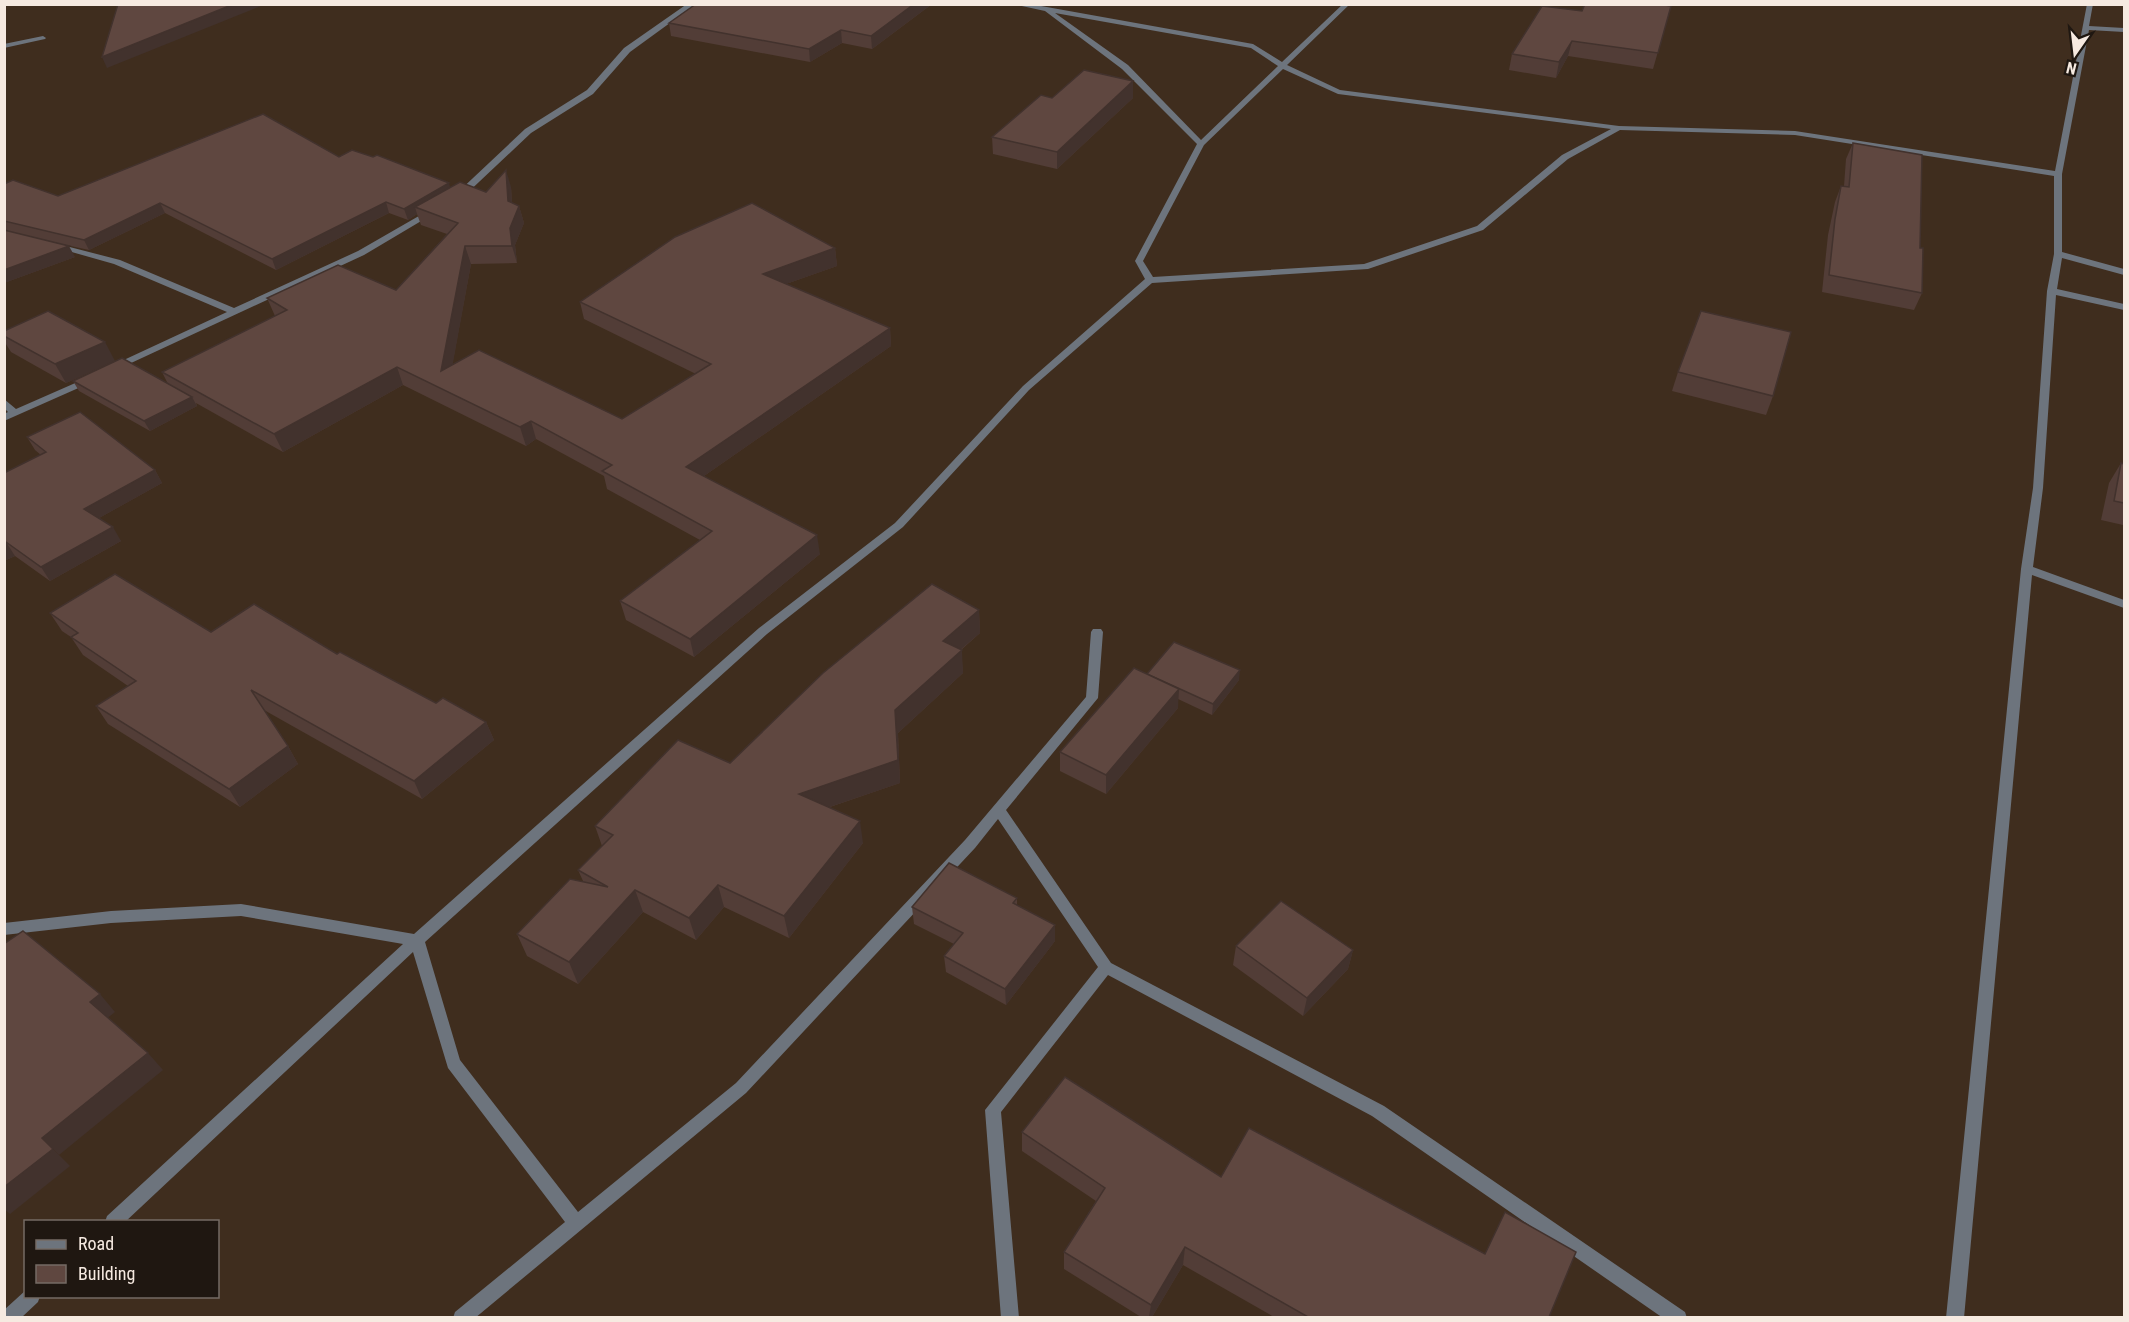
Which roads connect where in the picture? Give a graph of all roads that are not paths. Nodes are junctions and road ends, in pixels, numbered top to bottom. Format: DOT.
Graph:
graph roads {
  1 [pos="693,4"];
  2 [pos="1016,4"];
  3 [pos="1347,4"];
  4 [pos="2090,4"];
  5 [pos="1045,7"];
  6 [pos="2086,28"];
  7 [pos="2124,30"];
  8 [pos="43,38"];
  9 [pos="4,46"];
  10 [pos="1283,66"];
  11 [pos="1619,128"];
  12 [pos="1201,144"];
  13 [pos="2058,174"];
  14 [pos="50,245"];
  15 [pos="2058,254"];
  16 [pos="2124,272"];
  17 [pos="1150,280"];
  18 [pos="2052,291"];
  19 [pos="2124,307"];
  20 [pos="235,312"];
  21 [pos="109,370"];
  22 [pos="99,375"];
  23 [pos="4,402"];
  24 [pos="15,414"];
  25 [pos="4,418"];
  26 [pos="2027,569"];
  27 [pos="2124,604"];
  28 [pos="1097,632"];
  29 [pos="999,810"];
  30 [pos="4,929"];
  31 [pos="417,940"];
  32 [pos="1106,967"];
  33 [pos="114,1220"];
  34 [pos="576,1223"];
  35 [pos="30,1298"];
  36 [pos="8,1317"];
  37 [pos="461,1317"];
  38 [pos="1010,1317"];
  39 [pos="1679,1317"];
  40 [pos="1955,1317"];
  1 -- 20 [label="street"];
  2 -- 5 [label="street"];
  3 -- 10 [label="street"];
  4 -- 6 [label="street"];
  5 -- 10 [label="street"];
  5 -- 12 [label="street"];
  6 -- 7 [label="street"];
  6 -- 13 [label="street"];
  8 -- 9 [label="street"];
  10 -- 11 [label="street"];
  10 -- 12 [label="street"];
  11 -- 13 [label="street"];
  11 -- 17 [label="street"];
  12 -- 17 [label="street"];
  13 -- 15 [label="street"];
  14 -- 20 [label="street"];
  15 -- 16 [label="street"];
  15 -- 18 [label="street"];
  17 -- 31 [label="street"];
  18 -- 19 [label="street"];
  18 -- 26 [label="street"];
  20 -- 21 [label="street"];
  22 -- 24 [label="street"];
  23 -- 24 [label="street"];
  24 -- 25 [label="street"];
  26 -- 27 [label="street"];
  26 -- 40 [label="street"];
  28 -- 29 [label="street"];
  29 -- 32 [label="street"];
  29 -- 34 [label="street"];
  30 -- 31 [label="street"];
  31 -- 33 [label="street"];
  31 -- 34 [label="street"];
  32 -- 38 [label="street"];
  32 -- 39 [label="street"];
  34 -- 37 [label="street"];
  35 -- 36 [label="street"];
}
